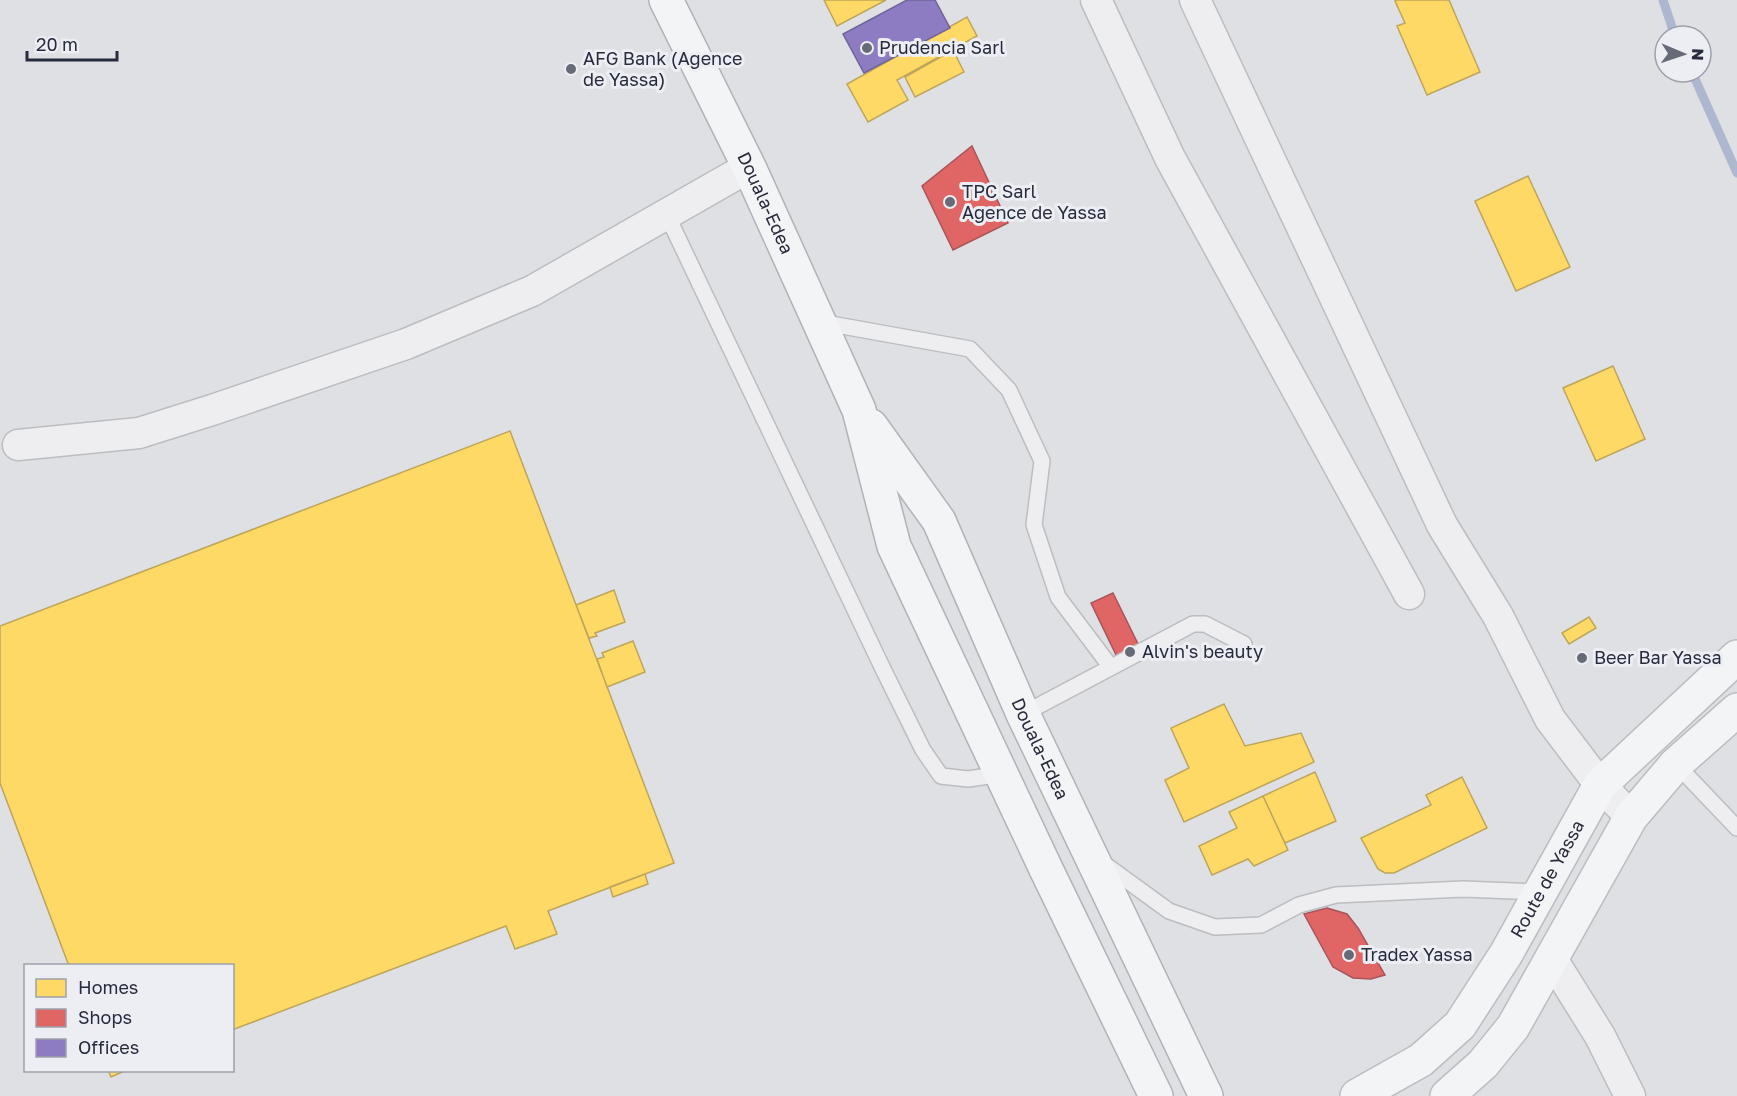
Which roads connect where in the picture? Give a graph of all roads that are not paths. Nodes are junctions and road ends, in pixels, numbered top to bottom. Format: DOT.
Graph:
graph roads {
  1 [pos="666,0"];
  2 [pos="1096,0"];
  3 [pos="1196,0"];
  4 [pos="749,166"];
  5 [pos="667,215"];
  6 [pos="820,322"];
  7 [pos="860,410"];
  8 [pos="18,445"];
  9 [pos="1409,594"];
  10 [pos="1244,644"];
  11 [pos="1737,657"];
  12 [pos="1110,666"];
  13 [pos="1737,710"];
  14 [pos="1023,714"];
  15 [pos="1676,764"];
  16 [pos="1002,774"];
  17 [pos="1600,785"];
  18 [pos="1631,817"];
  19 [pos="1737,828"];
  20 [pos="1088,852"];
  21 [pos="1540,892"];
  22 [pos="1552,959"];
  23 [pos="1156,1096"];
  24 [pos="1206,1096"];
  25 [pos="1357,1096"];
  26 [pos="1447,1096"];
  27 [pos="1630,1096"];
  1 -- 4 [label="main road, Douala-Edea"];
  2 -- 9 [label="street"];
  3 -- 17 [label="street"];
  4 -- 5 [label="street"];
  4 -- 6 [label="main road, Douala-Edea"];
  5 -- 8 [label="street"];
  5 -- 16 [label="lane"];
  6 -- 7 [label="main road, Douala-Edea"];
  6 -- 12 [label="lane"];
  7 -- 14 [label="main road, Douala-Edea"];
  7 -- 16 [label="main road, Douala-Edea"];
  10 -- 12 [label="lane"];
  11 -- 17 [label="main road, Route de Yassa"];
  12 -- 14 [label="lane"];
  13 -- 15 [label="main road"];
  14 -- 20 [label="main road, Douala-Edea"];
  15 -- 18 [label="main road"];
  15 -- 19 [label="lane"];
  16 -- 23 [label="main road, Douala-Edea"];
  17 -- 18 [label="street"];
  17 -- 21 [label="main road, Route de Yassa"];
  18 -- 22 [label="main road"];
  20 -- 21 [label="lane"];
  20 -- 24 [label="main road, Douala-Edea"];
  21 -- 25 [label="main road, Route de Yassa"];
  22 -- 26 [label="main road"];
  22 -- 27 [label="street"];
}
